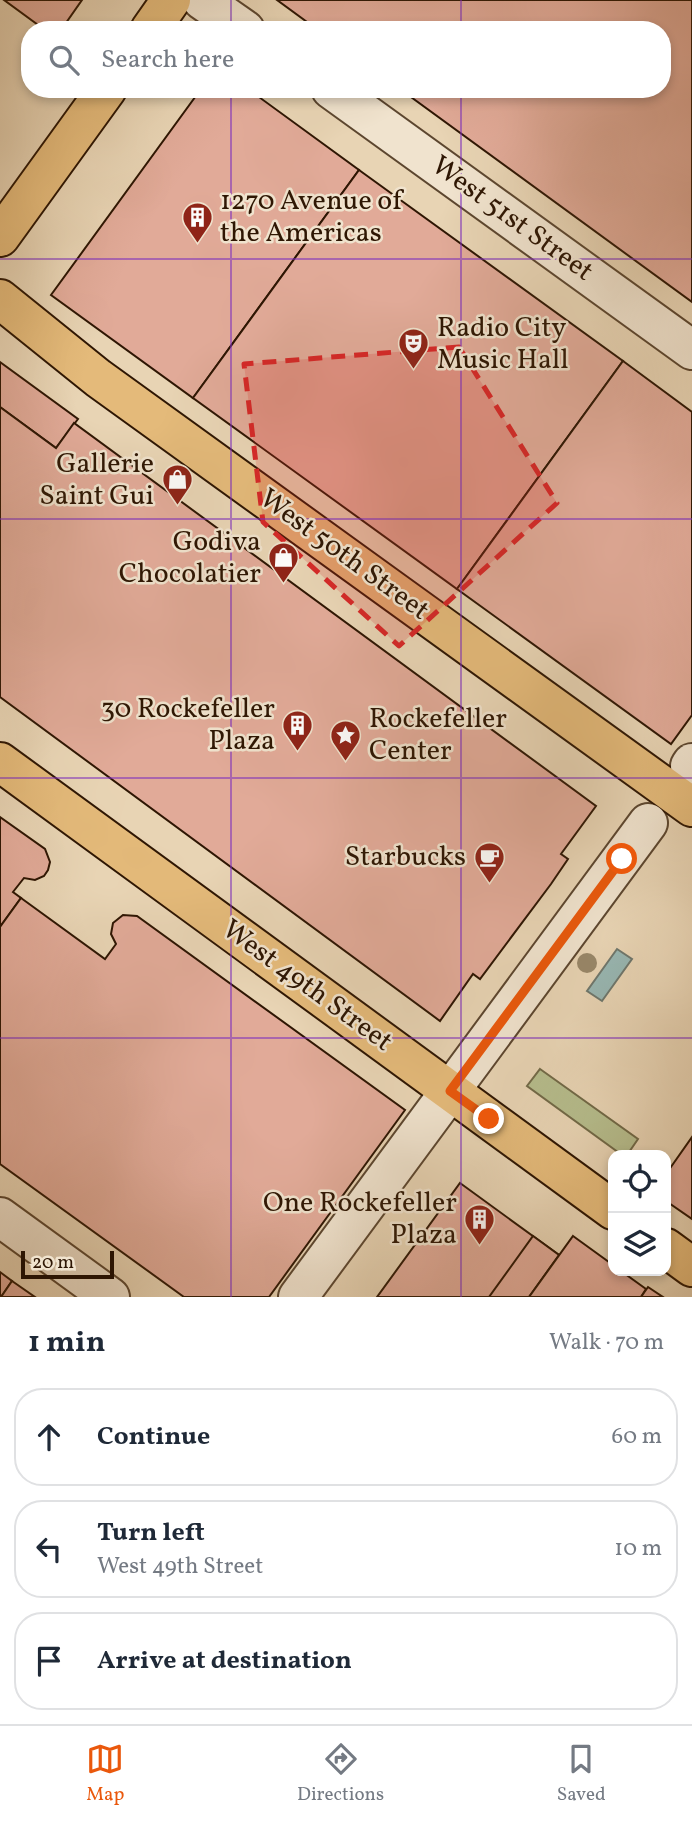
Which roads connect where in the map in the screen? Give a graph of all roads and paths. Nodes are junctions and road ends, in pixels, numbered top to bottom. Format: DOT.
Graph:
graph roads {
  1 [pos="172,0"];
  2 [pos="202,0"];
  3 [pos="157,21"];
  4 [pos="231,21"];
  5 [pos="100,98"];
  6 [pos="343,98"];
  7 [pos="0,237"];
  8 [pos="0,299"];
  9 [pos="692,350"];
  10 [pos="0,762"];
  11 [pos="692,807"];
  12 [pos="648,823"];
  13 [pos="450,1091"];
  14 [pos="608,1206"];
  15 [pos="0,1217"];
  16 [pos="671,1252"];
  17 [pos="692,1268"];
  18 [pos="110,1297"];
  19 [pos="298,1297"];
  1 -- 3 [label="main road"];
  2 -- 4 [label="street"];
  5 -- 7 [label="main road"];
  6 -- 9 [label="street, West 51st Street"];
  8 -- 11 [label="main road, West 50th Street"];
  10 -- 13 [label="main road, West 49th Street"];
  12 -- 13 [label="street"];
  13 -- 14 [label="main road, West 49th Street"];
  13 -- 19 [label="street"];
  15 -- 18 [label="street"];
  16 -- 17 [label="main road"];
}
